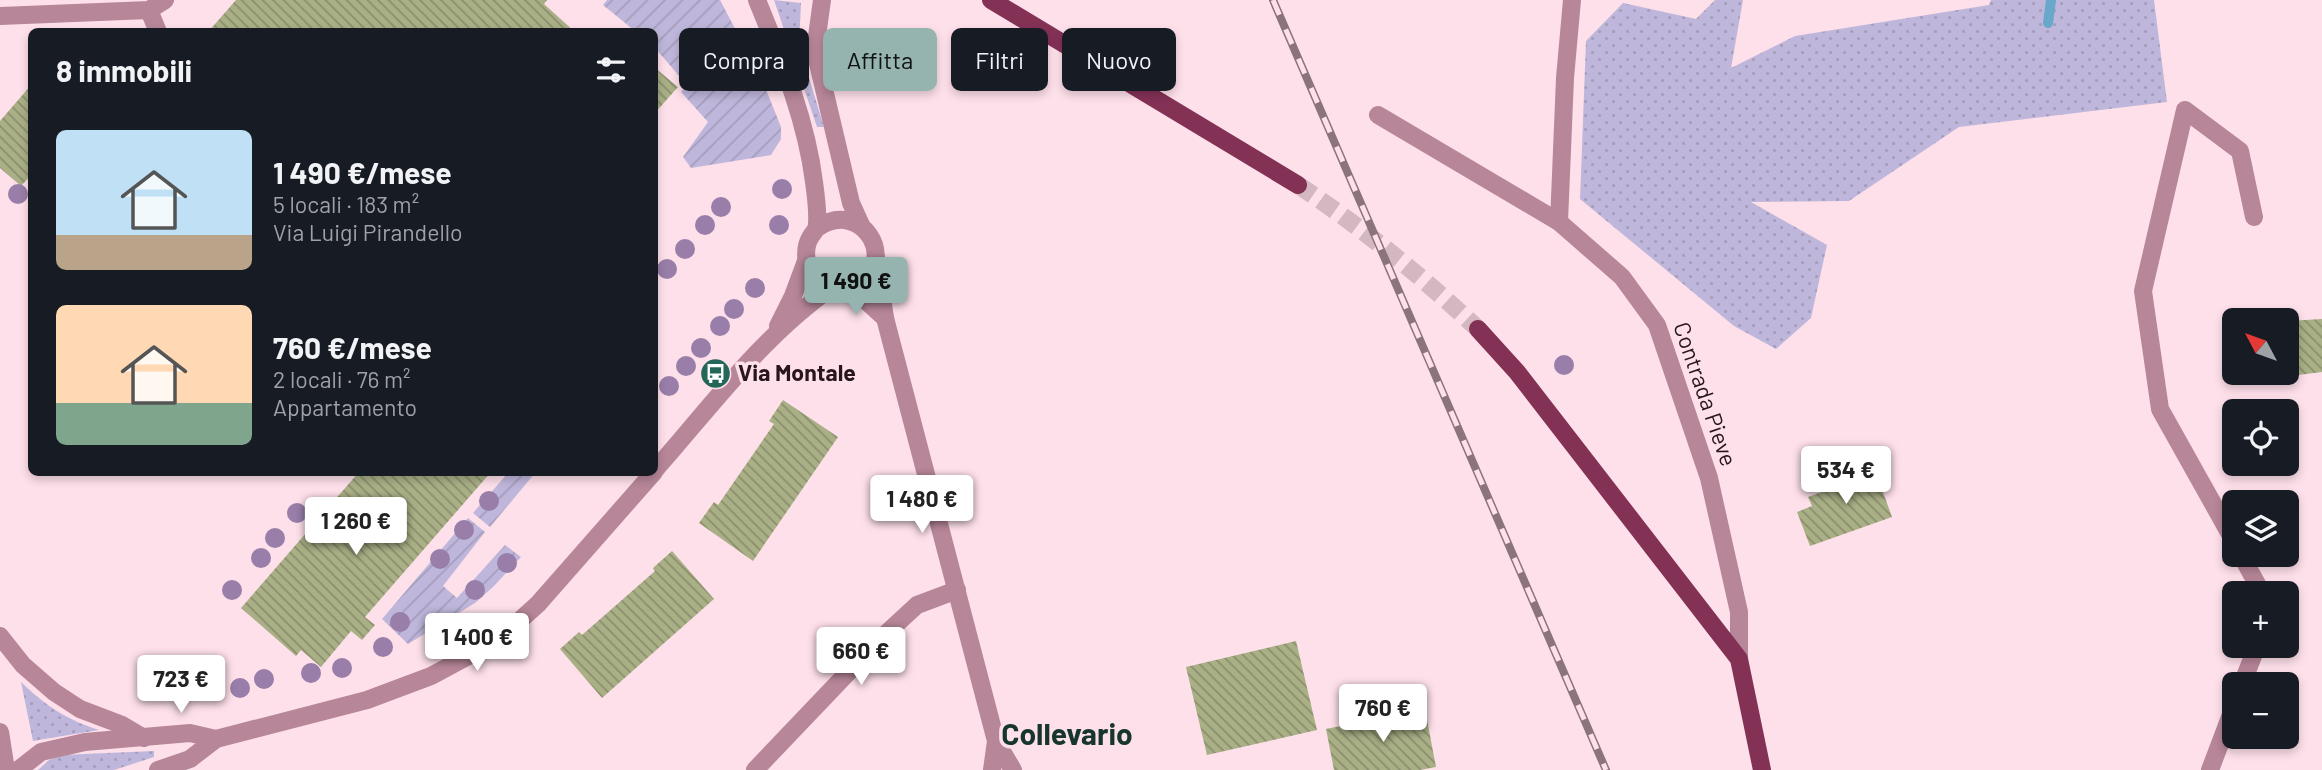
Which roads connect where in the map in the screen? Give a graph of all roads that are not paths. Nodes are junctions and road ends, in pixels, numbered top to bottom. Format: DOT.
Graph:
graph roads {
  1 [pos="165,0"];
  2 [pos="757,0"];
  3 [pos="822,0"];
  4 [pos="991,0"];
  5 [pos="1572,0"];
  6 [pos="149,10"];
  7 [pos="0,16"];
  8 [pos="156,28"];
  9 [pos="1378,115"];
  10 [pos="1298,185"];
  11 [pos="2254,217"];
  12 [pos="1559,222"];
  13 [pos="861,225"];
  14 [pos="817,228"];
  15 [pos="876,257"];
  16 [pos="806,261"];
  17 [pos="839,288"];
  18 [pos="885,318"];
  19 [pos="1478,329"];
  20 [pos="771,339"];
  21 [pos="658,467"];
  22 [pos="650,476"];
  23 [pos="2222,520"];
  24 [pos="957,590"];
  25 [pos="0,636"];
  26 [pos="1739,659"];
  27 [pos="0,732"];
  28 [pos="144,738"];
  29 [pos="2222,738"];
  30 [pos="216,739"];
  31 [pos="996,741"];
  32 [pos="6,770"];
  33 [pos="18,770"];
  34 [pos="158,770"];
  35 [pos="755,770"];
  36 [pos="992,770"];
  37 [pos="1013,770"];
  38 [pos="1762,770"];
  39 [pos="2210,770"];
  1 -- 6 [label="street"];
  2 -- 14 [label="street"];
  3 -- 13 [label="street"];
  4 -- 10 [label="main road"];
  5 -- 12 [label="street"];
  6 -- 7 [label="street"];
  6 -- 8 [label="street"];
  9 -- 12 [label="street, Contrada Pieve"];
  11 -- 23 [label="street"];
  12 -- 26 [label="street, Contrada Pieve"];
  13 -- 14 [label="street"];
  13 -- 15 [label="street"];
  14 -- 16 [label="street"];
  15 -- 17 [label="street"];
  15 -- 18 [label="street"];
  16 -- 17 [label="street"];
  16 -- 20 [label="street"];
  17 -- 18 [label="street"];
  17 -- 20 [label="street"];
  18 -- 24 [label="street"];
  19 -- 26 [label="main road, Contrada Pieve"];
  20 -- 21 [label="street"];
  22 -- 30 [label="street"];
  24 -- 31 [label="street"];
  24 -- 35 [label="street"];
  25 -- 28 [label="street"];
  26 -- 38 [label="main road, Contrada Pieve"];
  27 -- 32 [label="street"];
  28 -- 30 [label="street"];
  28 -- 33 [label="street"];
  29 -- 39 [label="street"];
  30 -- 34 [label="street"];
  31 -- 36 [label="street"];
  31 -- 37 [label="street"];
}
